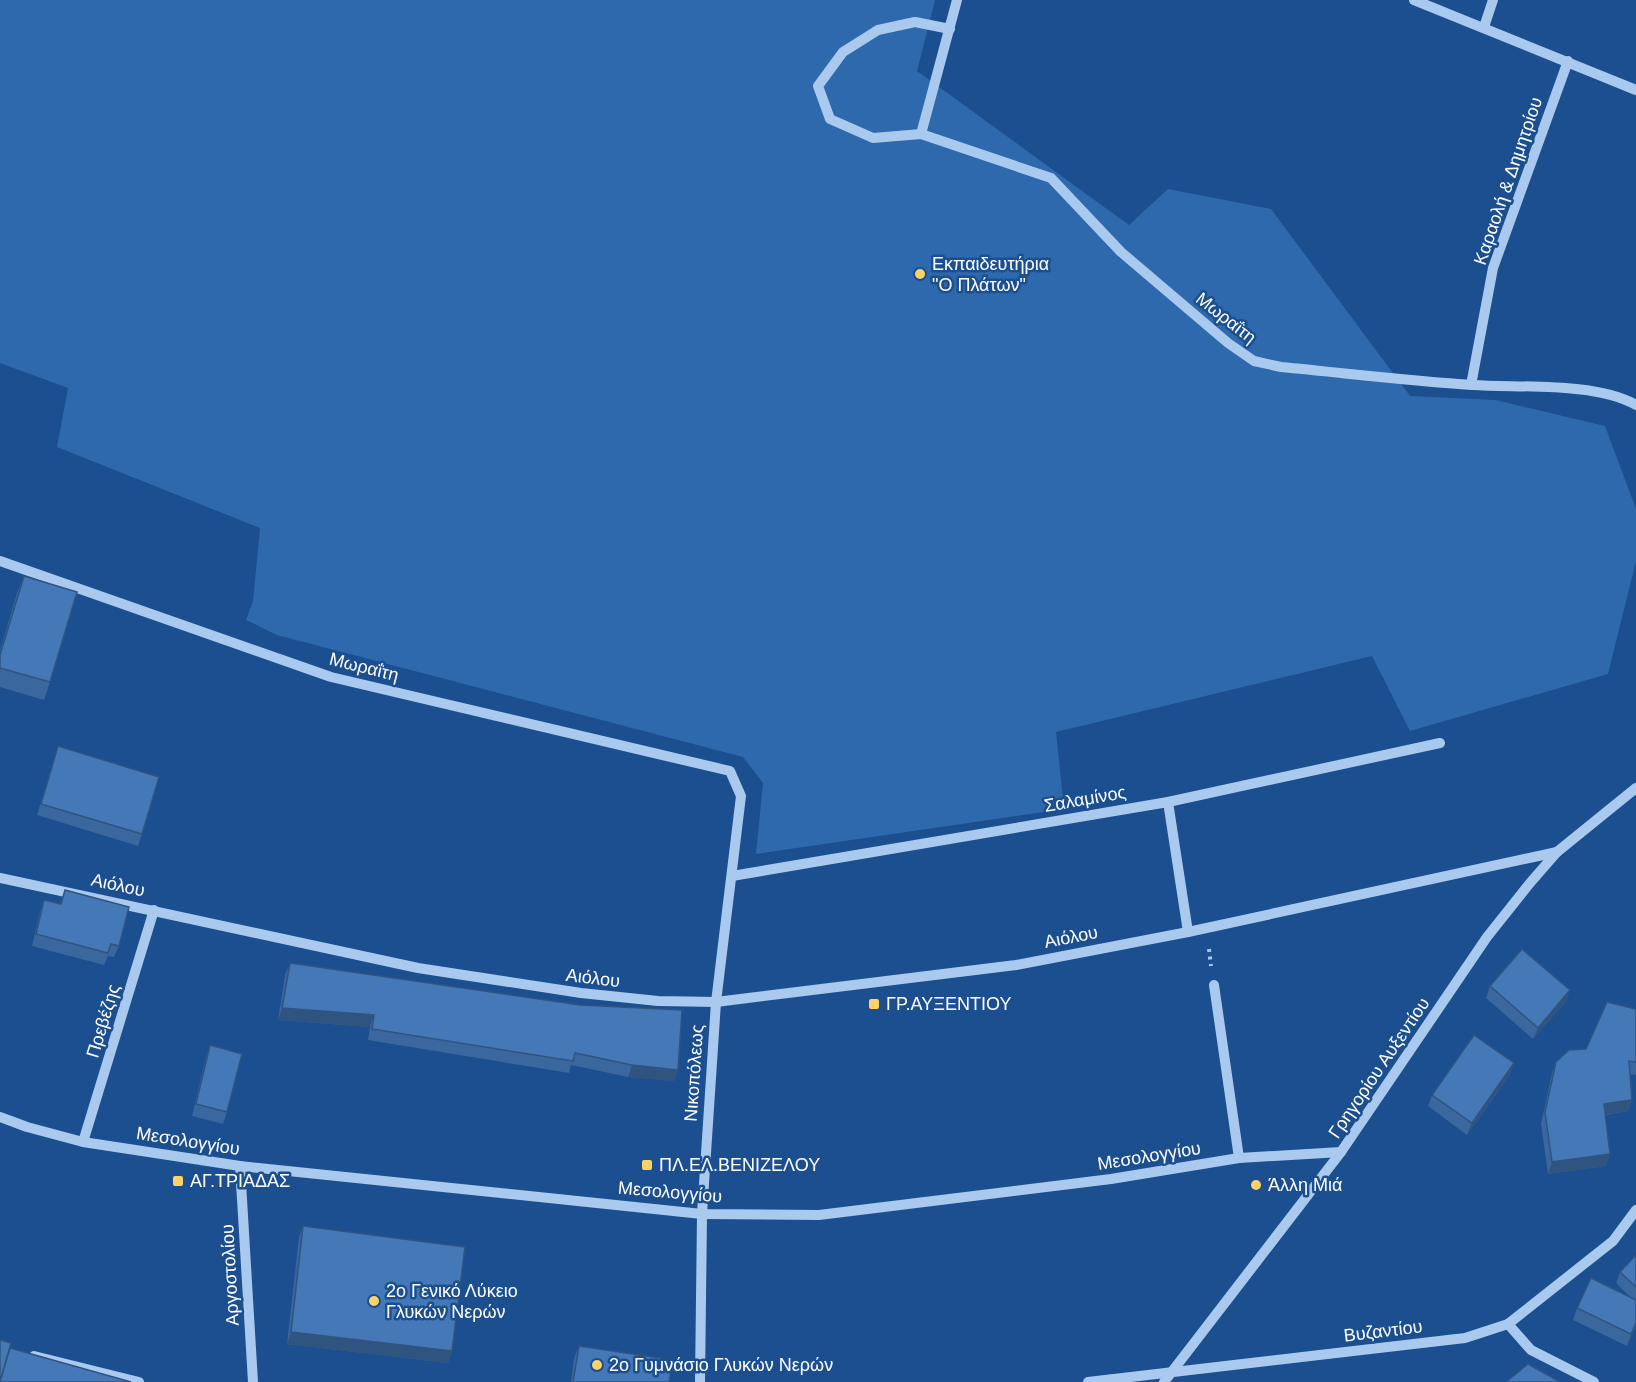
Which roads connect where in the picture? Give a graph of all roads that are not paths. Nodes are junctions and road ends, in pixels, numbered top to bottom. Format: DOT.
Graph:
graph roads {
  1 [pos="957,0"];
  2 [pos="1414,0"];
  3 [pos="1493,0"];
  4 [pos="1484,27"];
  5 [pos="950,29"];
  6 [pos="1568,61"];
  7 [pos="1636,90"];
  8 [pos="921,134"];
  9 [pos="1471,385"];
  10 [pos="1636,405"];
  11 [pos="0,561"];
  12 [pos="1440,742"];
  13 [pos="730,771"];
  14 [pos="1636,788"];
  15 [pos="1168,802"];
  16 [pos="1557,852"];
  17 [pos="732,876"];
  18 [pos="0,878"];
  19 [pos="154,910"];
  20 [pos="1188,932"];
  21 [pos="1214,985"];
  22 [pos="716,1002"];
  23 [pos="0,1117"];
  24 [pos="83,1142"];
  25 [pos="1341,1152"];
  26 [pos="1239,1158"];
  27 [pos="240,1166"];
  28 [pos="1636,1210"];
  29 [pos="702,1214"];
  30 [pos="1508,1324"];
  31 [pos="23,1353"];
  32 [pos="1174,1377"];
  33 [pos="139,1382"];
  34 [pos="253,1382"];
  35 [pos="700,1382"];
  36 [pos="1088,1382"];
  37 [pos="1164,1382"];
  38 [pos="1594,1382"];
  1 -- 5 [label="street"];
  2 -- 4 [label="street"];
  3 -- 4 [label="street"];
  4 -- 6 [label="street"];
  5 -- 8 [label="street"];
  5 -- 8 [label="street"];
  6 -- 7 [label="street"];
  6 -- 9 [label="street, Καραολή & Δημητρίου"];
  8 -- 9 [label="street, Μωραΐτη"];
  9 -- 10 [label="street, Μωραΐτη"];
  11 -- 13 [label="street, Μωραΐτη"];
  12 -- 15 [label="street, Σαλαμίνος"];
  13 -- 17 [label="street, Νικοπόλεως"];
  14 -- 16 [label="street, Γρηγορίου Αυξεντίου"];
  15 -- 17 [label="street, Σαλαμίνος"];
  15 -- 20 [label="street"];
  16 -- 20 [label="street, Αιόλου"];
  16 -- 25 [label="street, Γρηγορίου Αυξεντίου"];
  17 -- 22 [label="street, Νικοπόλεως"];
  18 -- 19 [label="street, Αιόλου"];
  19 -- 22 [label="street, Αιόλου"];
  19 -- 24 [label="street, Πρεβέζης"];
  20 -- 22 [label="street, Αιόλου"];
  21 -- 26 [label="street"];
  22 -- 29 [label="street, Νικοπόλεως"];
  23 -- 24 [label="street, Μεσολογγίου"];
  24 -- 27 [label="street, Μεσολογγίου"];
  25 -- 26 [label="street, Μεσολογγίου"];
  25 -- 32 [label="street, Γρηγορίου Αυξεντίου"];
  26 -- 29 [label="street, Μεσολογγίου"];
  27 -- 29 [label="street, Μεσολογγίου"];
  27 -- 34 [label="street, Αργοστολίου"];
  28 -- 30 [label="street, Βυζαντίου"];
  29 -- 35 [label="street, Νικοπόλεως"];
  30 -- 32 [label="street, Βυζαντίου"];
  30 -- 38 [label="street"];
  31 -- 33 [label="street"];
  32 -- 36 [label="street, Βυζαντίου"];
  32 -- 37 [label="street, Γρηγορίου Αυξεντίου"];
}
